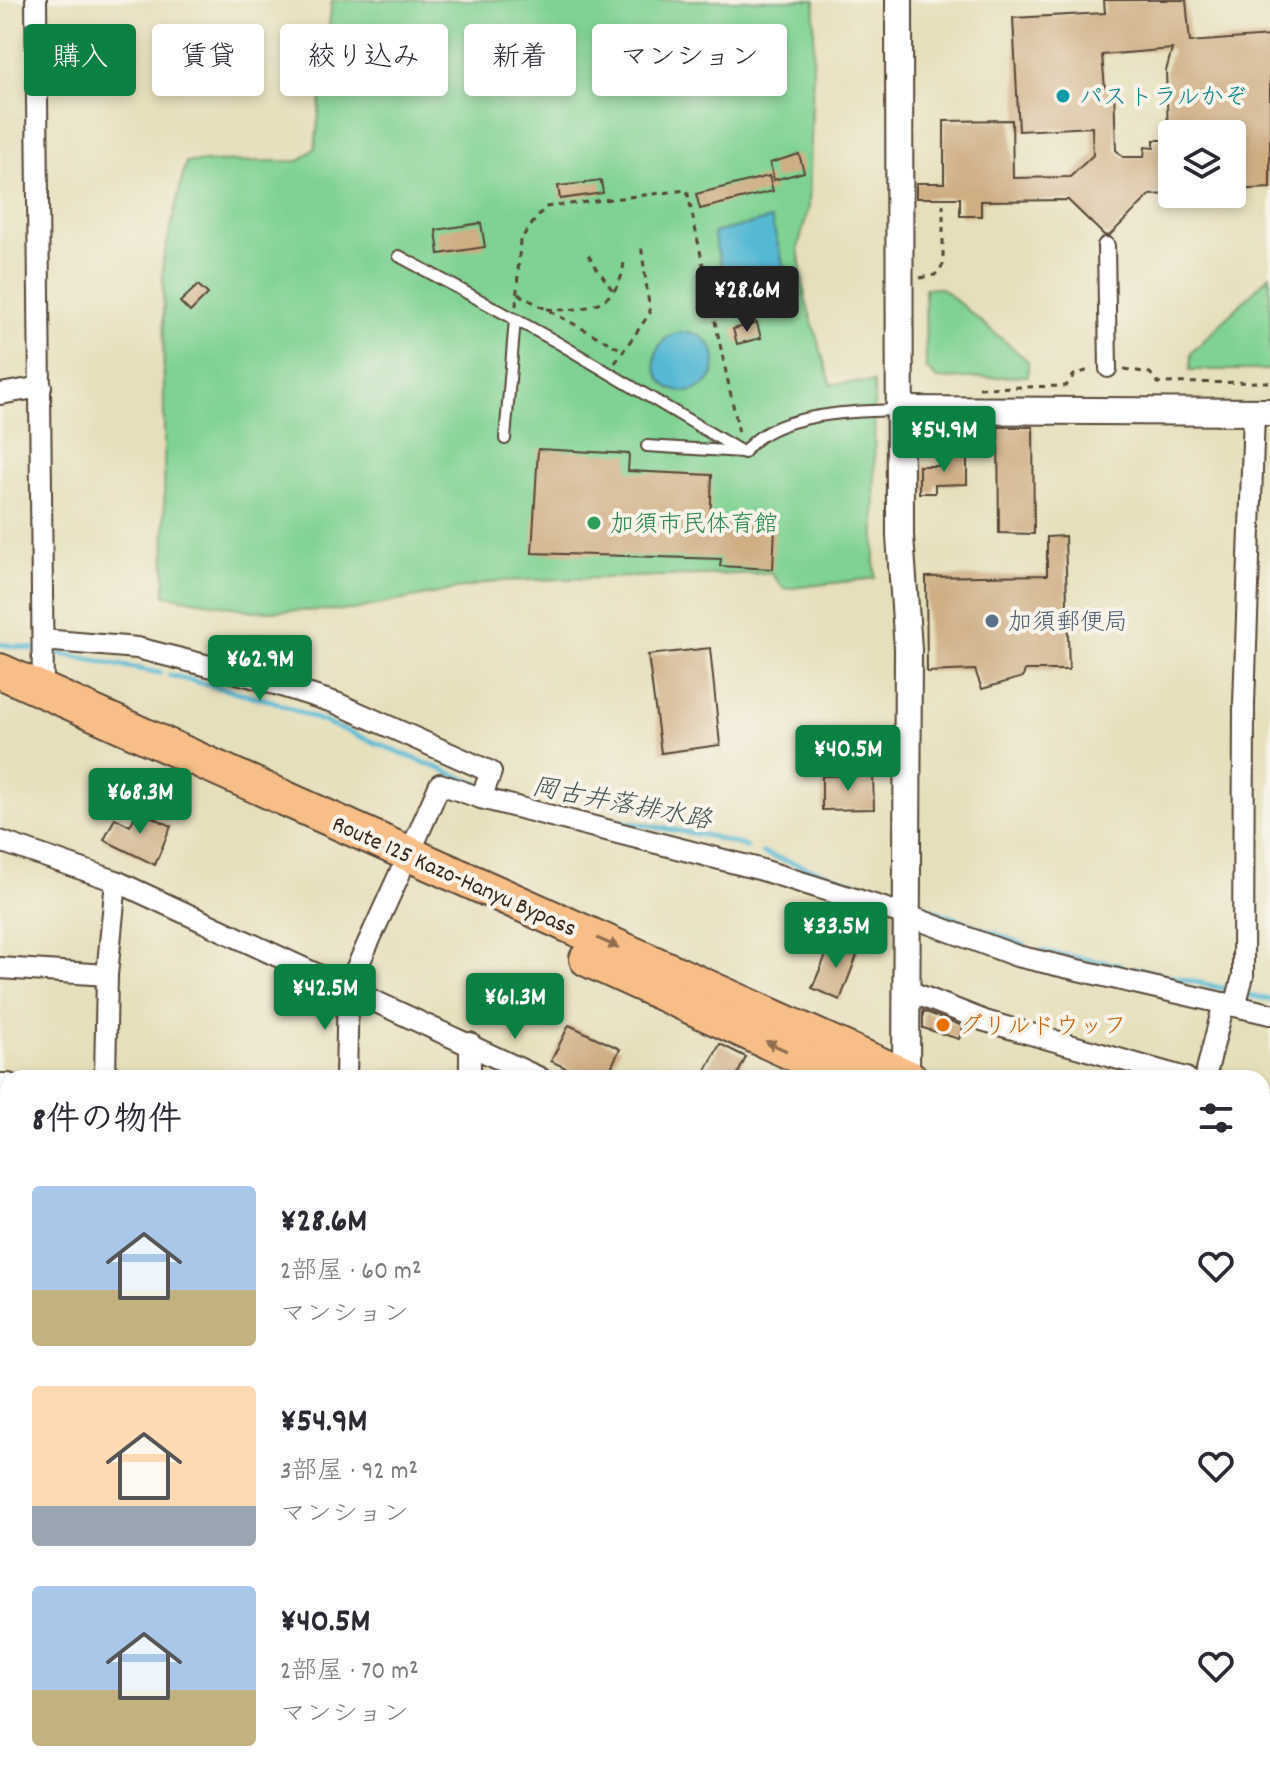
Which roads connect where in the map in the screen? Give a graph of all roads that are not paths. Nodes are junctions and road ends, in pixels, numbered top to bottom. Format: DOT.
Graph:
graph roads {
  1 [pos="36,0"];
  2 [pos="899,0"];
  3 [pos="1106,246"];
  4 [pos="399,256"];
  5 [pos="515,319"];
  6 [pos="1108,369"];
  7 [pos="41,387"];
  8 [pos="0,394"];
  9 [pos="899,410"];
  10 [pos="1262,412"];
  11 [pos="505,439"];
  12 [pos="647,446"];
  13 [pos="744,453"];
  14 [pos="43,647"];
  15 [pos="0,671"];
  16 [pos="43,690"];
  17 [pos="0,694"];
  18 [pos="485,789"];
  19 [pos="0,841"];
  20 [pos="405,864"];
  21 [pos="116,881"];
  22 [pos="907,905"];
  23 [pos="0,968"];
  24 [pos="107,975"];
  25 [pos="348,987"];
  26 [pos="906,990"];
  27 [pos="1234,998"];
  28 [pos="1270,1014"];
  29 [pos="470,1043"];
  30 [pos="105,1070"];
  31 [pos="346,1070"];
  32 [pos="470,1070"];
  33 [pos="524,1070"];
  34 [pos="830,1070"];
  35 [pos="891,1070"];
  36 [pos="907,1070"];
  37 [pos="1158,1070"];
  38 [pos="1208,1070"];
  1 -- 7 [label="street"];
  2 -- 9 [label="street"];
  3 -- 6 [label="street"];
  4 -- 5 [label="lane"];
  5 -- 11 [label="lane"];
  5 -- 13 [label="lane"];
  7 -- 8 [label="street"];
  7 -- 14 [label="street"];
  9 -- 10 [label="street"];
  9 -- 13 [label="lane"];
  9 -- 22 [label="street"];
  10 -- 27 [label="street"];
  12 -- 13 [label="lane"];
  14 -- 16 [label="street"];
  14 -- 18 [label="street"];
  15 -- 16 [label="highway, Route 125 Kazo-Hanyu Bypass"];
  16 -- 20 [label="highway, Route 125 Kazo-Hanyu Bypass"];
  17 -- 20 [label="highway, Route 125 Kazo-Hanyu Bypass"];
  18 -- 20 [label="street"];
  18 -- 22 [label="street"];
  19 -- 21 [label="street"];
  20 -- 25 [label="street"];
  34 -- 20 [label="highway, Route 125 Kazo-Hanyu Bypass, one-way"];
  20 -- 35 [label="highway, Route 125 Kazo-Hanyu Bypass, one-way"];
  21 -- 24 [label="street"];
  21 -- 25 [label="street"];
  22 -- 26 [label="street"];
  22 -- 27 [label="street"];
  23 -- 24 [label="street"];
  24 -- 30 [label="street"];
  25 -- 29 [label="street"];
  25 -- 31 [label="street"];
  26 -- 36 [label="street"];
  26 -- 37 [label="street"];
  27 -- 28 [label="street"];
  27 -- 38 [label="street"];
  29 -- 32 [label="street"];
  29 -- 33 [label="street"];
}
